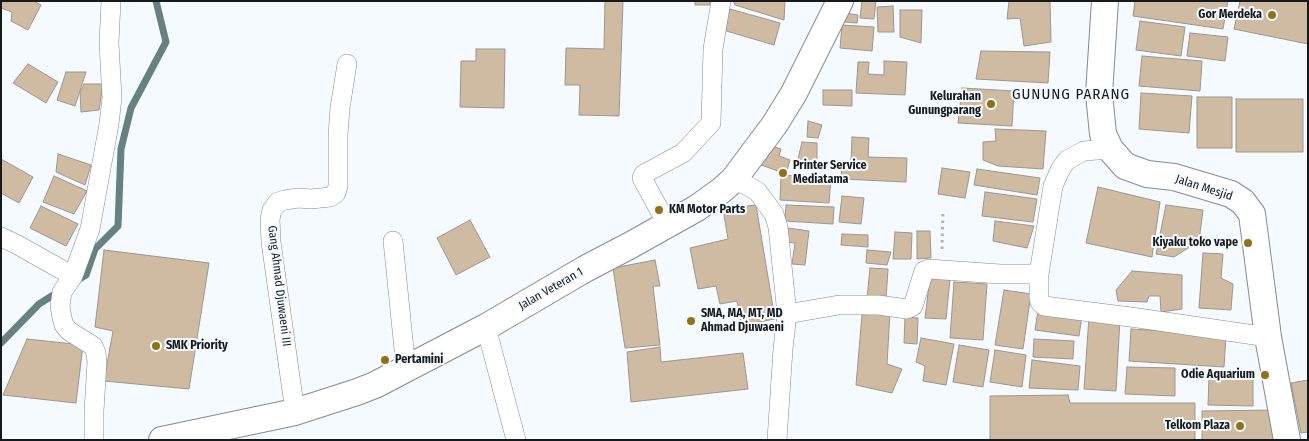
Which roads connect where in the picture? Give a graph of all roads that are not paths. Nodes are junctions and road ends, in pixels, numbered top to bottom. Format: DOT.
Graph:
graph roads {
  1 [pos="111,1"];
  2 [pos="721,1"];
  3 [pos="840,1"];
  4 [pos="1105,1"];
  5 [pos="346,64"];
  6 [pos="1110,149"];
  7 [pos="734,179"];
  8 [pos="667,224"];
  9 [pos="1,237"];
  10 [pos="393,241"];
  11 [pos="1039,274"];
  12 [pos="73,276"];
  13 [pos="787,314"];
  14 [pos="486,327"];
  15 [pos="1268,337"];
  16 [pos="406,369"];
  17 [pos="295,412"];
  18 [pos="94,440"];
  19 [pos="162,440"];
  20 [pos="516,440"];
  21 [pos="777,440"];
  22 [pos="1287,440"];
  1 -- 12 [label="street"];
  2 -- 8 [label="street"];
  3 -- 7 [label="street, Jalan Veteran 1"];
  4 -- 6 [label="street, Jalan Mesjid"];
  5 -- 17 [label="street, Gang Ahmad Djuwaeni III"];
  6 -- 11 [label="street"];
  6 -- 15 [label="street, Jalan Mesjid"];
  7 -- 8 [label="street, Jalan Veteran 1"];
  7 -- 13 [label="street"];
  8 -- 14 [label="street, Jalan Veteran 1"];
  9 -- 12 [label="street"];
  10 -- 16 [label="street"];
  11 -- 13 [label="street"];
  11 -- 15 [label="street"];
  12 -- 18 [label="street"];
  13 -- 21 [label="street"];
  14 -- 16 [label="street, Jalan Veteran 1"];
  14 -- 20 [label="street"];
  15 -- 22 [label="street, Jalan Mesjid"];
  16 -- 17 [label="street, Jalan Veteran 1"];
  17 -- 19 [label="street, Jalan Veteran 1"];
}
